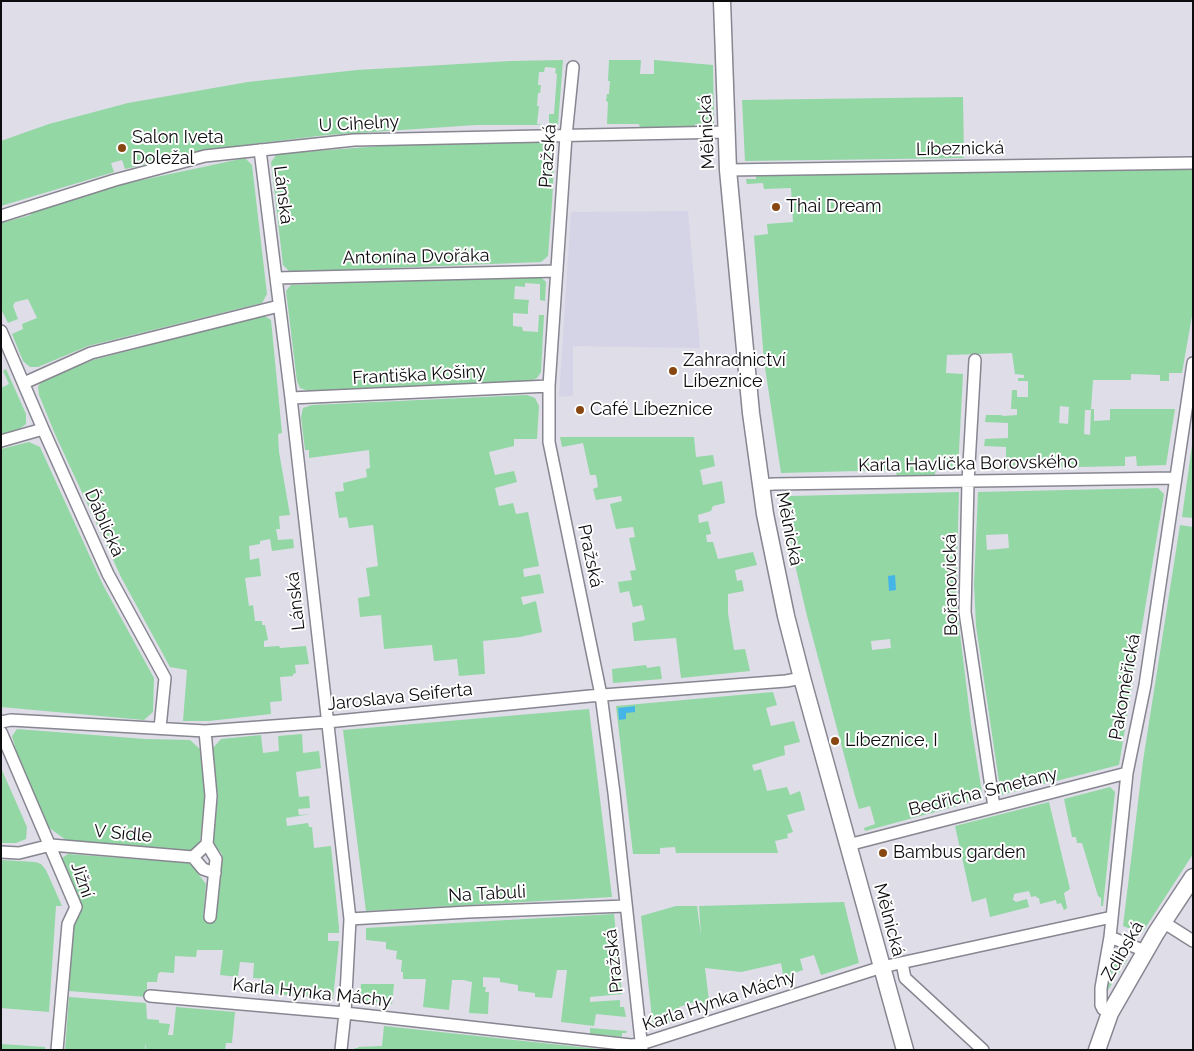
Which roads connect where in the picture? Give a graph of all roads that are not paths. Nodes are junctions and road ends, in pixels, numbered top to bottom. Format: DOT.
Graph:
graph roads {
  1 [pos="722,1"];
  2 [pos="573,66"];
  3 [pos="727,132"];
  4 [pos="566,136"];
  5 [pos="260,150"];
  6 [pos="1193,163"];
  7 [pos="728,170"];
  8 [pos="1,216"];
  9 [pos="557,271"];
  10 [pos="276,278"];
  11 [pos="279,306"];
  12 [pos="1,331"];
  13 [pos="975,360"];
  14 [pos="1193,363"];
  15 [pos="24,383"];
  16 [pos="549,386"];
  17 [pos="291,398"];
  18 [pos="43,429"];
  19 [pos="1,440"];
  20 [pos="1175,478"];
  21 [pos="968,482"];
  22 [pos="761,485"];
  23 [pos="802,678"];
  24 [pos="601,695"];
  25 [pos="1,722"];
  26 [pos="327,722"];
  27 [pos="160,728"];
  28 [pos="205,731"];
  29 [pos="1,732"];
  30 [pos="1127,773"];
  31 [pos="994,807"];
  32 [pos="207,844"];
  33 [pos="51,845"];
  34 [pos="848,845"];
  35 [pos="1,852"];
  36 [pos="193,857"];
  37 [pos="215,873"];
  38 [pos="1193,877"];
  39 [pos="626,906"];
  40 [pos="1112,917"];
  41 [pos="210,918"];
  42 [pos="350,919"];
  43 [pos="1163,922"];
  44 [pos="1110,937"];
  45 [pos="1193,941"];
  46 [pos="1145,951"];
  47 [pos="902,963"];
  48 [pos="882,967"];
  49 [pos="150,996"];
  50 [pos="345,1013"];
  51 [pos="1110,1013"];
  52 [pos="642,1047"];
  53 [pos="57,1050"];
  54 [pos="341,1050"];
  55 [pos="905,1050"];
  56 [pos="983,1050"];
  57 [pos="1097,1050"];
  1 -- 3 [label="main road, Mělnická"];
  2 -- 4 [label="street, Pražská"];
  3 -- 4 [label="street, U Cihelny"];
  3 -- 7 [label="main road, Mělnická"];
  4 -- 5 [label="street, U Cihelny"];
  4 -- 9 [label="street, Pražská"];
  5 -- 8 [label="street, U Cihelny"];
  5 -- 10 [label="street, Lánská"];
  6 -- 7 [label="street, Líbeznická"];
  7 -- 22 [label="main road, Mělnická"];
  9 -- 10 [label="street, Antonína Dvořáka"];
  9 -- 16 [label="street, Pražská"];
  10 -- 11 [label="street, Lánská"];
  11 -- 15 [label="street"];
  11 -- 17 [label="street, Lánská"];
  12 -- 15 [label="street, Ďáblická"];
  13 -- 21 [label="street, Bořanovická"];
  14 -- 20 [label="street, Pakoměřická"];
  15 -- 18 [label="street, Ďáblická"];
  16 -- 17 [label="street, Františka Košiny"];
  16 -- 24 [label="street, Pražská"];
  17 -- 26 [label="street, Lánská"];
  18 -- 19 [label="street"];
  18 -- 27 [label="street, Ďáblická"];
  20 -- 21 [label="street, Karla Havlíčka Borovského"];
  20 -- 30 [label="street, Pakoměřická"];
  21 -- 22 [label="street, Karla Havlíčka Borovského"];
  21 -- 31 [label="street, Bořanovická"];
  22 -- 23 [label="main road, Mělnická"];
  23 -- 24 [label="street, Jaroslava Seiferta"];
  23 -- 34 [label="main road, Mělnická"];
  24 -- 26 [label="street, Jaroslava Seiferta"];
  24 -- 39 [label="street, Pražská"];
  25 -- 27 [label="street, Jaroslava Seiferta"];
  26 -- 28 [label="street, Jaroslava Seiferta"];
  26 -- 42 [label="street, Lánská"];
  27 -- 28 [label="street, Jaroslava Seiferta"];
  28 -- 32 [label="street"];
  29 -- 33 [label="street, Jižní"];
  30 -- 31 [label="street, Bedřicha Smetany"];
  30 -- 40 [label="street, Pakoměřická"];
  31 -- 34 [label="street, Bedřicha Smetany"];
  32 -- 36 [label="street"];
  32 -- 37 [label="street"];
  33 -- 35 [label="street, V Sídle"];
  33 -- 36 [label="street, V Sídle"];
  33 -- 53 [label="street, Jižní"];
  34 -- 48 [label="main road, Mělnická"];
  36 -- 37 [label="street"];
  37 -- 41 [label="street"];
  38 -- 43 [label="main road, Zdibská"];
  39 -- 42 [label="street, Na Tabuli"];
  39 -- 52 [label="street, Pražská"];
  40 -- 44 [label="street, Pakoměřická"];
  40 -- 47 [label="street, Karla Hynka Máchy"];
  42 -- 50 [label="street, Lánská"];
  43 -- 45 [label="street"];
  43 -- 46 [label="main road, Zdibská"];
  44 -- 46 [label="street"];
  44 -- 51 [label="street, Pakoměřická"];
  46 -- 51 [label="main road, Zdibská"];
  47 -- 48 [label="street, Karla Hynka Máchy"];
  47 -- 56 [label="street"];
  48 -- 52 [label="street, Karla Hynka Máchy"];
  48 -- 55 [label="main road, Mělnická"];
  49 -- 50 [label="street, Karla Hynka Máchy"];
  50 -- 52 [label="street, Karla Hynka Máchy"];
  50 -- 54 [label="street, Lánská"];
  51 -- 57 [label="main road, Zdibská"];
}
